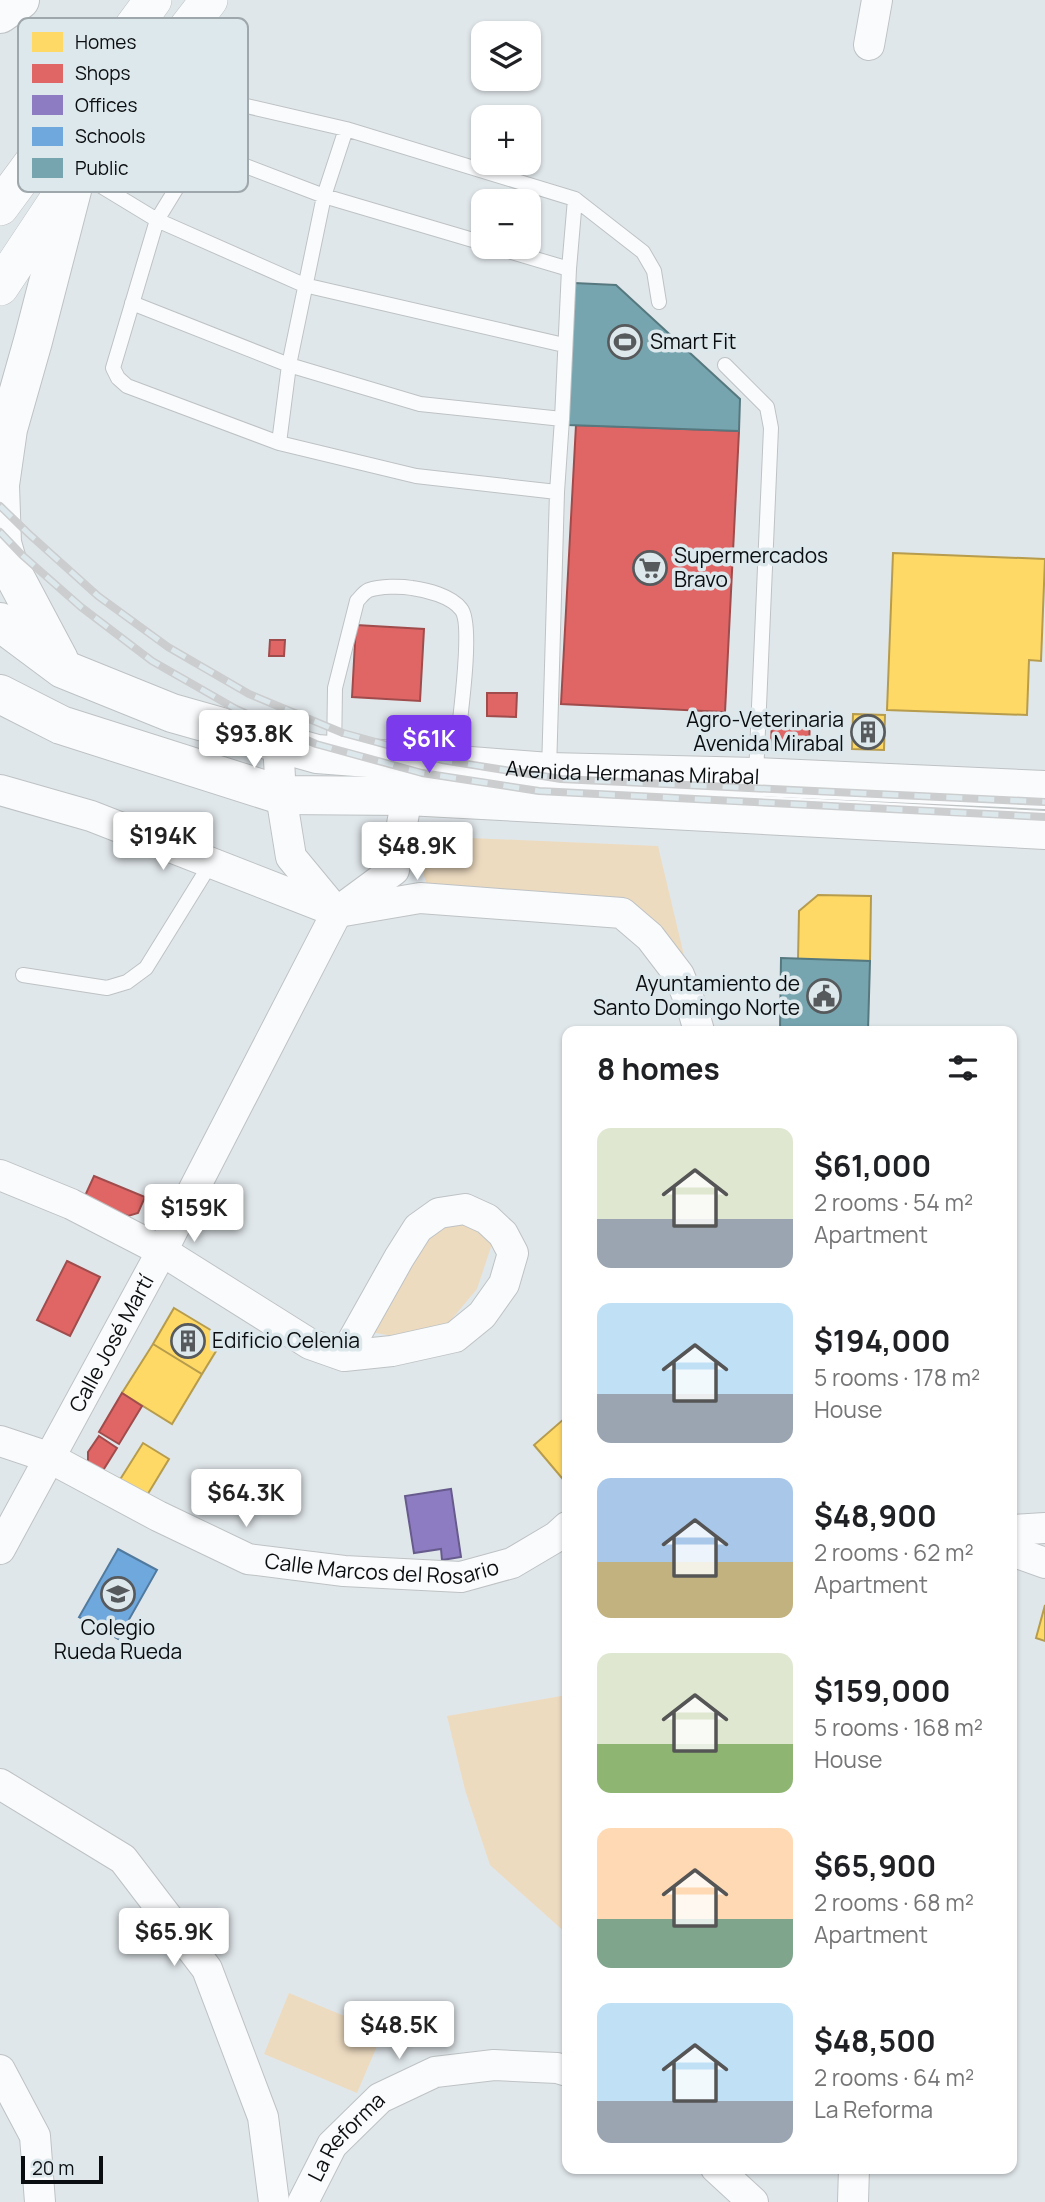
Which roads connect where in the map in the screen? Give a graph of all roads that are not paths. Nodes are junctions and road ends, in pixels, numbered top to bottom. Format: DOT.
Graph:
graph roads {
  1 [pos="20,0"];
  2 [pos="153,0"];
  3 [pos="209,0"];
  4 [pos="877,0"];
  5 [pos="0,14"];
  6 [pos="141,18"];
  7 [pos="195,18"];
  8 [pos="869,45"];
  9 [pos="248,107"];
  10 [pos="346,130"];
  11 [pos="248,167"];
  12 [pos="27,192"];
  13 [pos="47,192"];
  14 [pos="72,192"];
  15 [pos="111,192"];
  16 [pos="174,192"];
  17 [pos="324,196"];
  18 [pos="575,199"];
  19 [pos="10,218"];
  20 [pos="157,220"];
  21 [pos="471,239"];
  22 [pos="535,259"];
  23 [pos="569,269"];
  24 [pos="304,285"];
  25 [pos="0,287"];
  26 [pos="659,302"];
  27 [pos="132,303"];
  28 [pos="565,345"];
  29 [pos="289,365"];
  30 [pos="725,365"];
  31 [pos="562,419"];
  32 [pos="279,443"];
  33 [pos="557,492"];
  34 [pos="0,622"];
  35 [pos="64,668"];
  36 [pos="0,694"];
  37 [pos="278,743"];
  38 [pos="334,755"];
  39 [pos="455,766"];
  40 [pos="549,772"];
  41 [pos="756,777"];
  42 [pos="404,778"];
  43 [pos="0,790"];
  44 [pos="1045,790"];
  45 [pos="281,795"];
  46 [pos="1045,830"];
  47 [pos="211,863"];
  48 [pos="337,912"];
  49 [pos="23,975"];
  50 [pos="698,1026"];
  51 [pos="0,1175"];
  52 [pos="162,1251"];
  53 [pos="344,1356"];
  54 [pos="0,1441"];
  55 [pos="48,1457"];
  56 [pos="1045,1528"];
  57 [pos="1017,1530"];
  58 [pos="562,1532"];
  59 [pos="0,1549"];
  60 [pos="1017,1553"];
  61 [pos="1045,1563"];
  62 [pos="0,1784"];
  63 [pos="0,2070"];
  64 [pos="562,2070"];
  65 [pos="723,2174"];
  66 [pos="854,2174"];
  67 [pos="40,2202"];
  68 [pos="274,2202"];
  69 [pos="303,2202"];
  70 [pos="753,2202"];
  71 [pos="853,2202"];
  1 -- 5 [label="main road"];
  2 -- 6 [label="street"];
  3 -- 7 [label="street"];
  4 -- 8 [label="street"];
  9 -- 10 [label="lane"];
  10 -- 17 [label="lane"];
  10 -- 18 [label="lane"];
  11 -- 17 [label="lane"];
  12 -- 19 [label="street"];
  13 -- 19 [label="street"];
  14 -- 35 [label="main road"];
  15 -- 20 [label="lane"];
  16 -- 20 [label="lane"];
  17 -- 21 [label="lane"];
  17 -- 24 [label="lane"];
  18 -- 23 [label="lane"];
  18 -- 26 [label="lane"];
  19 -- 25 [label="street"];
  20 -- 24 [label="lane"];
  20 -- 27 [label="lane"];
  22 -- 23 [label="lane"];
  23 -- 28 [label="lane"];
  24 -- 28 [label="lane"];
  24 -- 29 [label="lane"];
  27 -- 29 [label="lane"];
  27 -- 32 [label="lane"];
  28 -- 31 [label="lane"];
  29 -- 31 [label="lane"];
  29 -- 32 [label="lane"];
  30 -- 41 [label="lane"];
  31 -- 33 [label="lane"];
  32 -- 33 [label="lane"];
  33 -- 40 [label="lane"];
  34 -- 35 [label="main road, Avenida Hermanas Mirabal"];
  35 -- 37 [label="main road, Avenida Hermanas Mirabal"];
  36 -- 45 [label="main road, Avenida Hermanas Mirabal"];
  37 -- 38 [label="main road, Avenida Hermanas Mirabal"];
  37 -- 45 [label="street"];
  38 -- 39 [label="lane"];
  38 -- 42 [label="main road, Avenida Hermanas Mirabal"];
  39 -- 40 [label="main road, Avenida Hermanas Mirabal"];
  39 -- 42 [label="main road, Avenida Hermanas Mirabal"];
  40 -- 41 [label="main road, Avenida Hermanas Mirabal"];
  41 -- 44 [label="main road, Avenida Hermanas Mirabal"];
  42 -- 45 [label="main road, Avenida Hermanas Mirabal"];
  42 -- 46 [label="main road, Avenida Hermanas Mirabal"];
  42 -- 48 [label="street"];
  43 -- 47 [label="street"];
  45 -- 48 [label="street"];
  47 -- 48 [label="street"];
  47 -- 49 [label="lane"];
  48 -- 50 [label="street"];
  48 -- 52 [label="street, Calle José Martí"];
  51 -- 52 [label="street"];
  52 -- 53 [label="street"];
  52 -- 55 [label="street, Calle José Martí"];
  53 -- 53 [label="street"];
  54 -- 55 [label="street, Calle Marcos del Rosario"];
  55 -- 58 [label="street, Calle Marcos del Rosario"];
  55 -- 59 [label="street, Calle José Martí"];
  56 -- 57 [label="street"];
  60 -- 61 [label="street"];
  62 -- 68 [label="street"];
  63 -- 67 [label="street"];
  64 -- 69 [label="street, La Reforma"];
  65 -- 70 [label="street"];
  66 -- 71 [label="street"];
}
